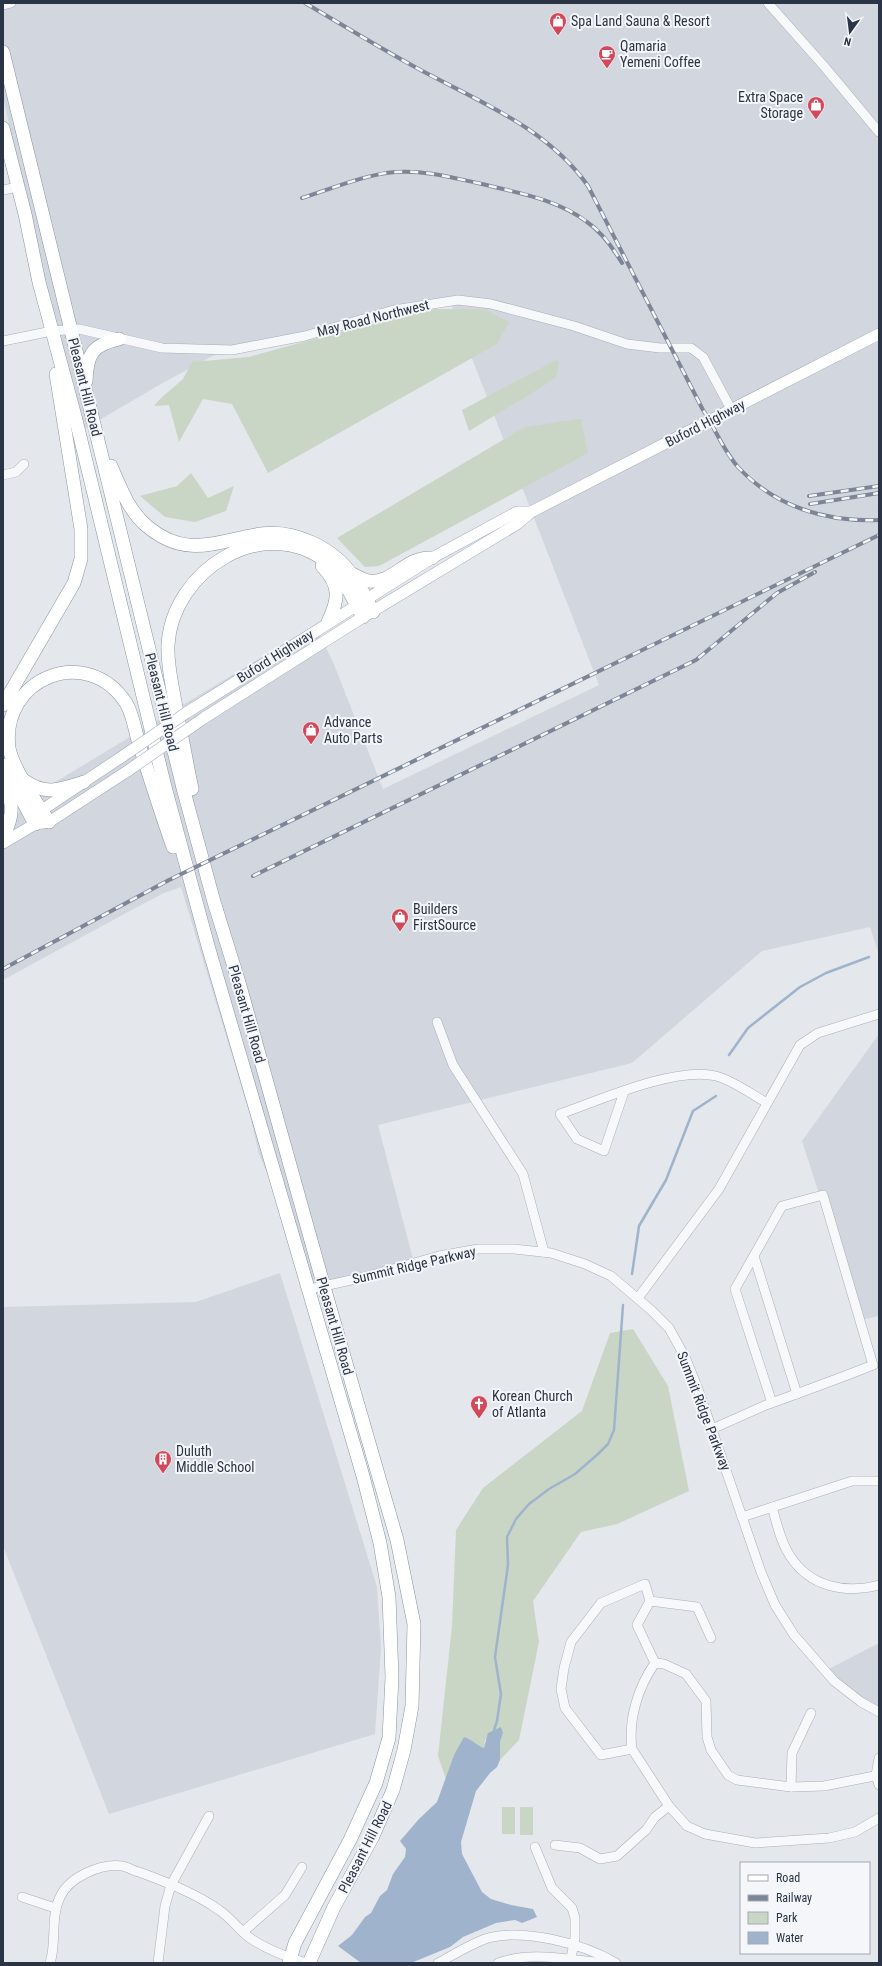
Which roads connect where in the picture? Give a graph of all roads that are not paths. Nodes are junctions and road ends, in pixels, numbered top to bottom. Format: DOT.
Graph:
graph roads {
  1 [pos="11,3"];
  2 [pos="768,3"];
  3 [pos="3,5"];
  4 [pos="3,52"];
  5 [pos="3,128"];
  6 [pos="879,132"];
  7 [pos="18,187"];
  8 [pos="3,190"];
  9 [pos="70,330"];
  10 [pos="52,331"];
  11 [pos="879,334"];
  12 [pos="120,339"];
  13 [pos="3,340"];
  14 [pos="85,389"];
  15 [pos="731,409"];
  16 [pos="97,435"];
  17 [pos="24,464"];
  18 [pos="3,475"];
  19 [pos="531,512"];
  20 [pos="227,556"];
  21 [pos="432,558"];
  22 [pos="352,574"];
  23 [pos="361,602"];
  24 [pos="368,614"];
  25 [pos="57,615"];
  26 [pos="328,622"];
  27 [pos="3,687"];
  28 [pos="3,705"];
  29 [pos="3,765"];
  30 [pos="23,779"];
  31 [pos="84,782"];
  32 [pos="3,783"];
  33 [pos="42,810"];
  34 [pos="49,822"];
  35 [pos="35,824"];
  36 [pos="3,837"];
  37 [pos="3,843"];
  38 [pos="214,902"];
  39 [pos="208,946"];
  40 [pos="879,1014"];
  41 [pos="437,1022"];
  42 [pos="624,1092"];
  43 [pos="767,1103"];
  44 [pos="544,1252"];
  45 [pos="754,1256"];
  46 [pos="324,1286"];
  47 [pos="310,1289"];
  48 [pos="638,1298"];
  49 [pos="797,1394"];
  50 [pos="772,1403"];
  51 [pos="712,1429"];
  52 [pos="879,1481"];
  53 [pos="772,1507"];
  54 [pos="742,1516"];
  55 [pos="879,1585"];
  56 [pos="650,1601"];
  57 [pos="711,1638"];
  58 [pos="655,1664"];
  59 [pos="879,1712"];
  60 [pos="811,1713"];
  61 [pos="632,1749"];
  62 [pos="879,1758"];
  63 [pos="878,1775"];
  64 [pos="879,1785"];
  65 [pos="791,1787"];
  66 [pos="669,1806"];
  67 [pos="209,1816"];
  68 [pos="879,1818"];
  69 [pos="556,1845"];
  70 [pos="535,1847"];
  71 [pos="302,1867"];
  72 [pos="171,1885"];
  73 [pos="22,1897"];
  74 [pos="55,1908"];
  75 [pos="243,1932"];
  76 [pos="574,1944"];
  77 [pos="571,1958"];
  78 [pos="296,1961"];
  79 [pos="50,1963"];
  80 [pos="158,1963"];
  81 [pos="306,1963"];
  82 [pos="438,1963"];
  83 [pos="498,1963"];
  84 [pos="616,1963"];
  1 -- 3 [label="street"];
  2 -- 6 [label="street"];
  4 -- 9 [label="highway, Pleasant Hill Road"];
  5 -- 7 [label="highway, Pleasant Hill Road"];
  7 -- 8 [label="street"];
  7 -- 10 [label="highway, Pleasant Hill Road"];
  9 -- 10 [label="street, May Road Northwest"];
  9 -- 12 [label="street, May Road Northwest"];
  9 -- 14 [label="highway, Pleasant Hill Road"];
  10 -- 13 [label="street, May Road Northwest"];
  10 -- 25 [label="highway"];
  10 -- 39 [label="highway, Pleasant Hill Road"];
  11 -- 15 [label="main road, Buford Highway"];
  12 -- 14 [label="highway"];
  12 -- 15 [label="street, May Road Northwest"];
  14 -- 16 [label="highway, Pleasant Hill Road"];
  15 -- 19 [label="main road, Buford Highway"];
  16 -- 22 [label="highway"];
  16 -- 38 [label="highway, Pleasant Hill Road"];
  17 -- 18 [label="street"];
  19 -- 21 [label="main road, Buford Highway"];
  19 -- 24 [label="main road, Buford Highway"];
  20 -- 23 [label="highway"];
  20 -- 26 [label="highway"];
  20 -- 38 [label="highway"];
  21 -- 22 [label="highway"];
  21 -- 23 [label="main road, Buford Highway"];
  22 -- 23 [label="highway"];
  23 -- 24 [label="highway"];
  23 -- 26 [label="main road, Buford Highway"];
  24 -- 34 [label="main road, Buford Highway, bridge"];
  25 -- 27 [label="highway"];
  25 -- 28 [label="highway"];
  26 -- 31 [label="main road, Buford Highway, bridge"];
  29 -- 35 [label="highway"];
  30 -- 31 [label="highway"];
  30 -- 33 [label="highway"];
  30 -- 39 [label="highway"];
  31 -- 33 [label="main road, Buford Highway"];
  32 -- 36 [label="highway"];
  33 -- 34 [label="highway"];
  33 -- 35 [label="main road, Buford Highway"];
  34 -- 35 [label="main road, Buford Highway"];
  35 -- 37 [label="main road, Buford Highway"];
  38 -- 46 [label="highway, Pleasant Hill Road"];
  39 -- 47 [label="highway, Pleasant Hill Road"];
  40 -- 43 [label="street"];
  41 -- 44 [label="street"];
  42 -- 42 [label="street"];
  42 -- 43 [label="street"];
  43 -- 48 [label="street"];
  44 -- 46 [label="street, Summit Ridge Parkway"];
  44 -- 48 [label="street, Summit Ridge Parkway"];
  45 -- 49 [label="street"];
  45 -- 49 [label="street"];
  45 -- 50 [label="street"];
  46 -- 47 [label="street, Summit Ridge Parkway"];
  46 -- 78 [label="highway, Pleasant Hill Road"];
  47 -- 78 [label="highway, Pleasant Hill Road"];
  48 -- 51 [label="street, Summit Ridge Parkway"];
  49 -- 50 [label="street"];
  50 -- 51 [label="street"];
  51 -- 54 [label="street, Summit Ridge Parkway"];
  52 -- 53 [label="street"];
  53 -- 54 [label="street"];
  53 -- 55 [label="street"];
  54 -- 59 [label="street, Summit Ridge Parkway"];
  56 -- 57 [label="street"];
  56 -- 58 [label="street"];
  56 -- 61 [label="street"];
  58 -- 61 [label="street"];
  58 -- 65 [label="street"];
  60 -- 65 [label="street"];
  61 -- 66 [label="street"];
  62 -- 63 [label="street"];
  63 -- 64 [label="street"];
  63 -- 65 [label="street"];
  66 -- 68 [label="street"];
  66 -- 69 [label="street"];
  67 -- 72 [label="street"];
  70 -- 76 [label="street"];
  71 -- 75 [label="street"];
  72 -- 74 [label="street"];
  72 -- 75 [label="street"];
  72 -- 80 [label="street"];
  73 -- 74 [label="street"];
  74 -- 79 [label="street"];
  75 -- 78 [label="street"];
  76 -- 77 [label="street"];
  76 -- 82 [label="street"];
  76 -- 84 [label="street"];
  77 -- 83 [label="street"];
  77 -- 84 [label="street"];
  78 -- 81 [label="street"];
}
